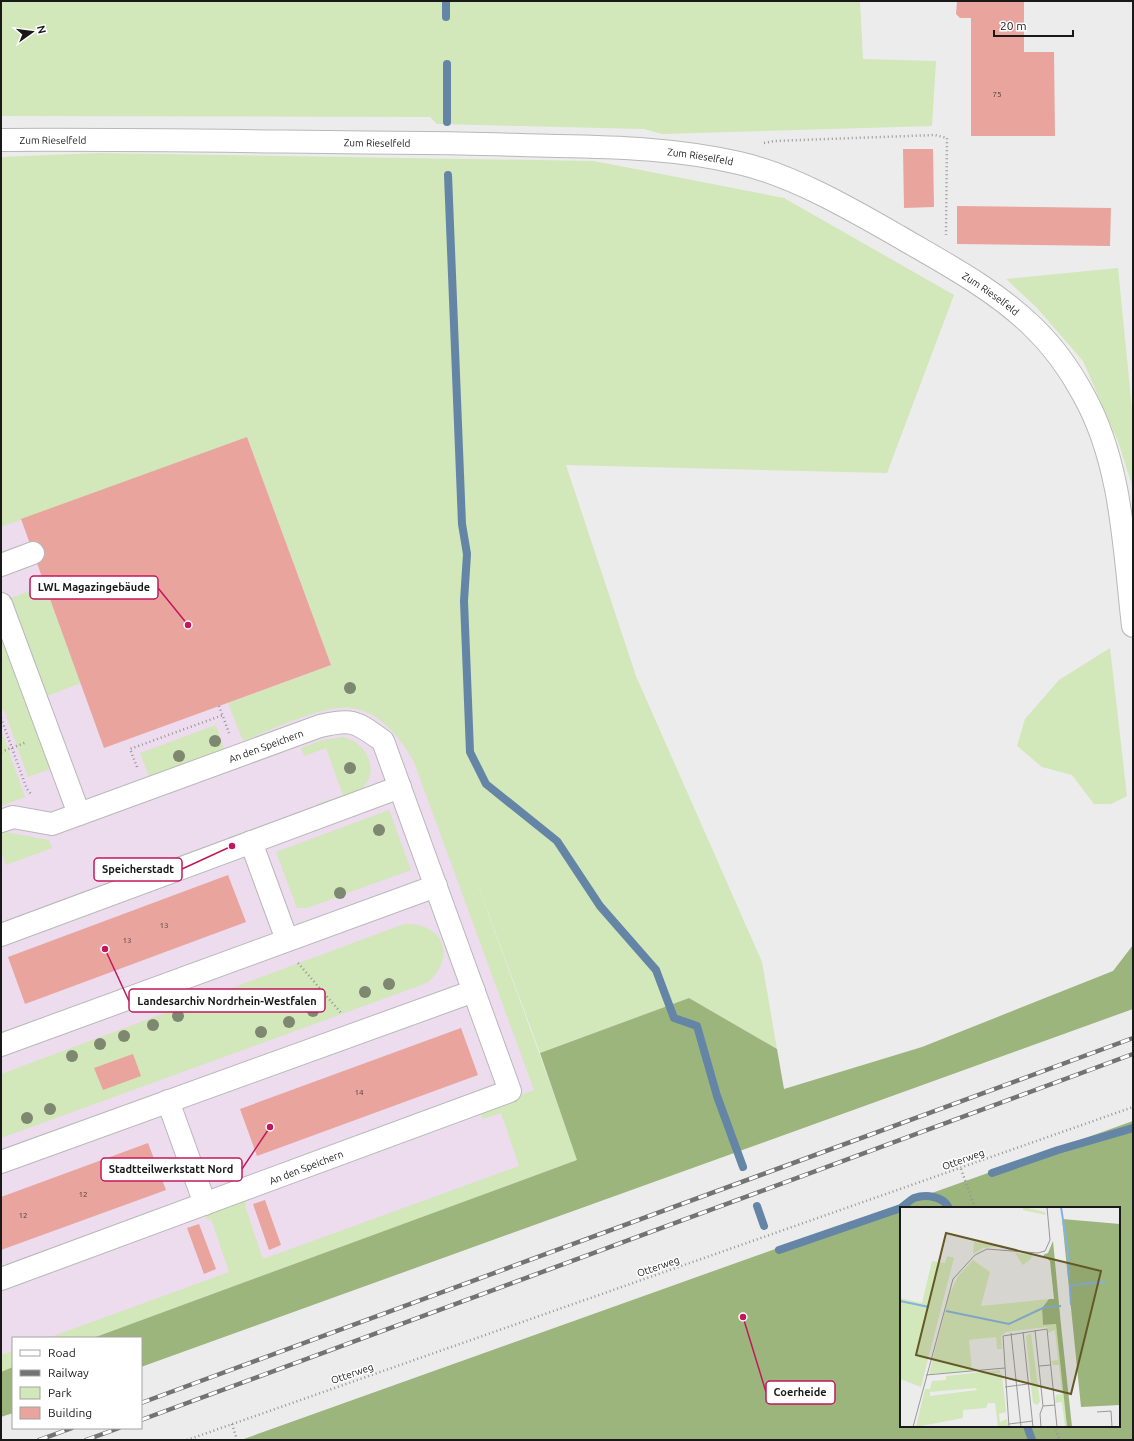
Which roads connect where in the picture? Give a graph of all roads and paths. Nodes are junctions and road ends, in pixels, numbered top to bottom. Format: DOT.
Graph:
graph roads {
  1 [pos="1,140"];
  2 [pos="759,144"];
  3 [pos="946,263"];
  4 [pos="33,554"];
  5 [pos="1,565"];
  6 [pos="1,604"];
  7 [pos="1133,626"];
  8 [pos="219,706"];
  9 [pos="223,715"];
  10 [pos="1,718"];
  11 [pos="228,730"];
  12 [pos="32,741"];
  13 [pos="12,748"];
  14 [pos="1,752"];
  15 [pos="400,787"];
  16 [pos="145,790"];
  17 [pos="79,814"];
  18 [pos="1,821"];
  19 [pos="52,824"];
  20 [pos="251,842"];
  21 [pos="436,886"];
  22 [pos="1,934"];
  23 [pos="283,942"];
  24 [pos="474,991"];
  25 [pos="358,1032"];
  26 [pos="1,1045"];
  27 [pos="168,1102"];
  28 [pos="1133,1107"];
  29 [pos="1,1162"];
  30 [pos="961,1169"];
  31 [pos="205,1204"];
  32 [pos="975,1207"];
  33 [pos="1,1279"];
  34 [pos="232,1424"];
  35 [pos="1054,1427"];
  36 [pos="187,1440"];
  37 [pos="237,1440"];
  38 [pos="1060,1440"];
  1 -- 3 [label="street, Zum Rieselfeld"];
  2 -- 3 [label="path"];
  3 -- 7 [label="street, Zum Rieselfeld"];
  4 -- 5 [label="street"];
  6 -- 17 [label="street"];
  8 -- 9 [label="path"];
  9 -- 11 [label="path"];
  9 -- 16 [label="path"];
  10 -- 13 [label="path"];
  12 -- 13 [label="path"];
  13 -- 14 [label="path"];
  13 -- 19 [label="path"];
  15 -- 16 [label="street, An den Speichern"];
  15 -- 20 [label="street"];
  15 -- 21 [label="street, An den Speichern"];
  16 -- 17 [label="street, An den Speichern"];
  17 -- 19 [label="street, An den Speichern"];
  18 -- 19 [label="street"];
  20 -- 22 [label="street"];
  20 -- 23 [label="street"];
  21 -- 23 [label="street"];
  21 -- 24 [label="street, An den Speichern"];
  23 -- 25 [label="path"];
  23 -- 26 [label="street"];
  24 -- 25 [label="street"];
  24 -- 31 [label="street, An den Speichern"];
  25 -- 27 [label="street"];
  27 -- 29 [label="street"];
  27 -- 31 [label="street"];
  28 -- 30 [label="path, Otterweg"];
  30 -- 32 [label="path"];
  30 -- 34 [label="path, Otterweg"];
  31 -- 33 [label="street, An den Speichern"];
  34 -- 36 [label="path, Otterweg"];
  34 -- 37 [label="path"];
  35 -- 38 [label="path"];
}
